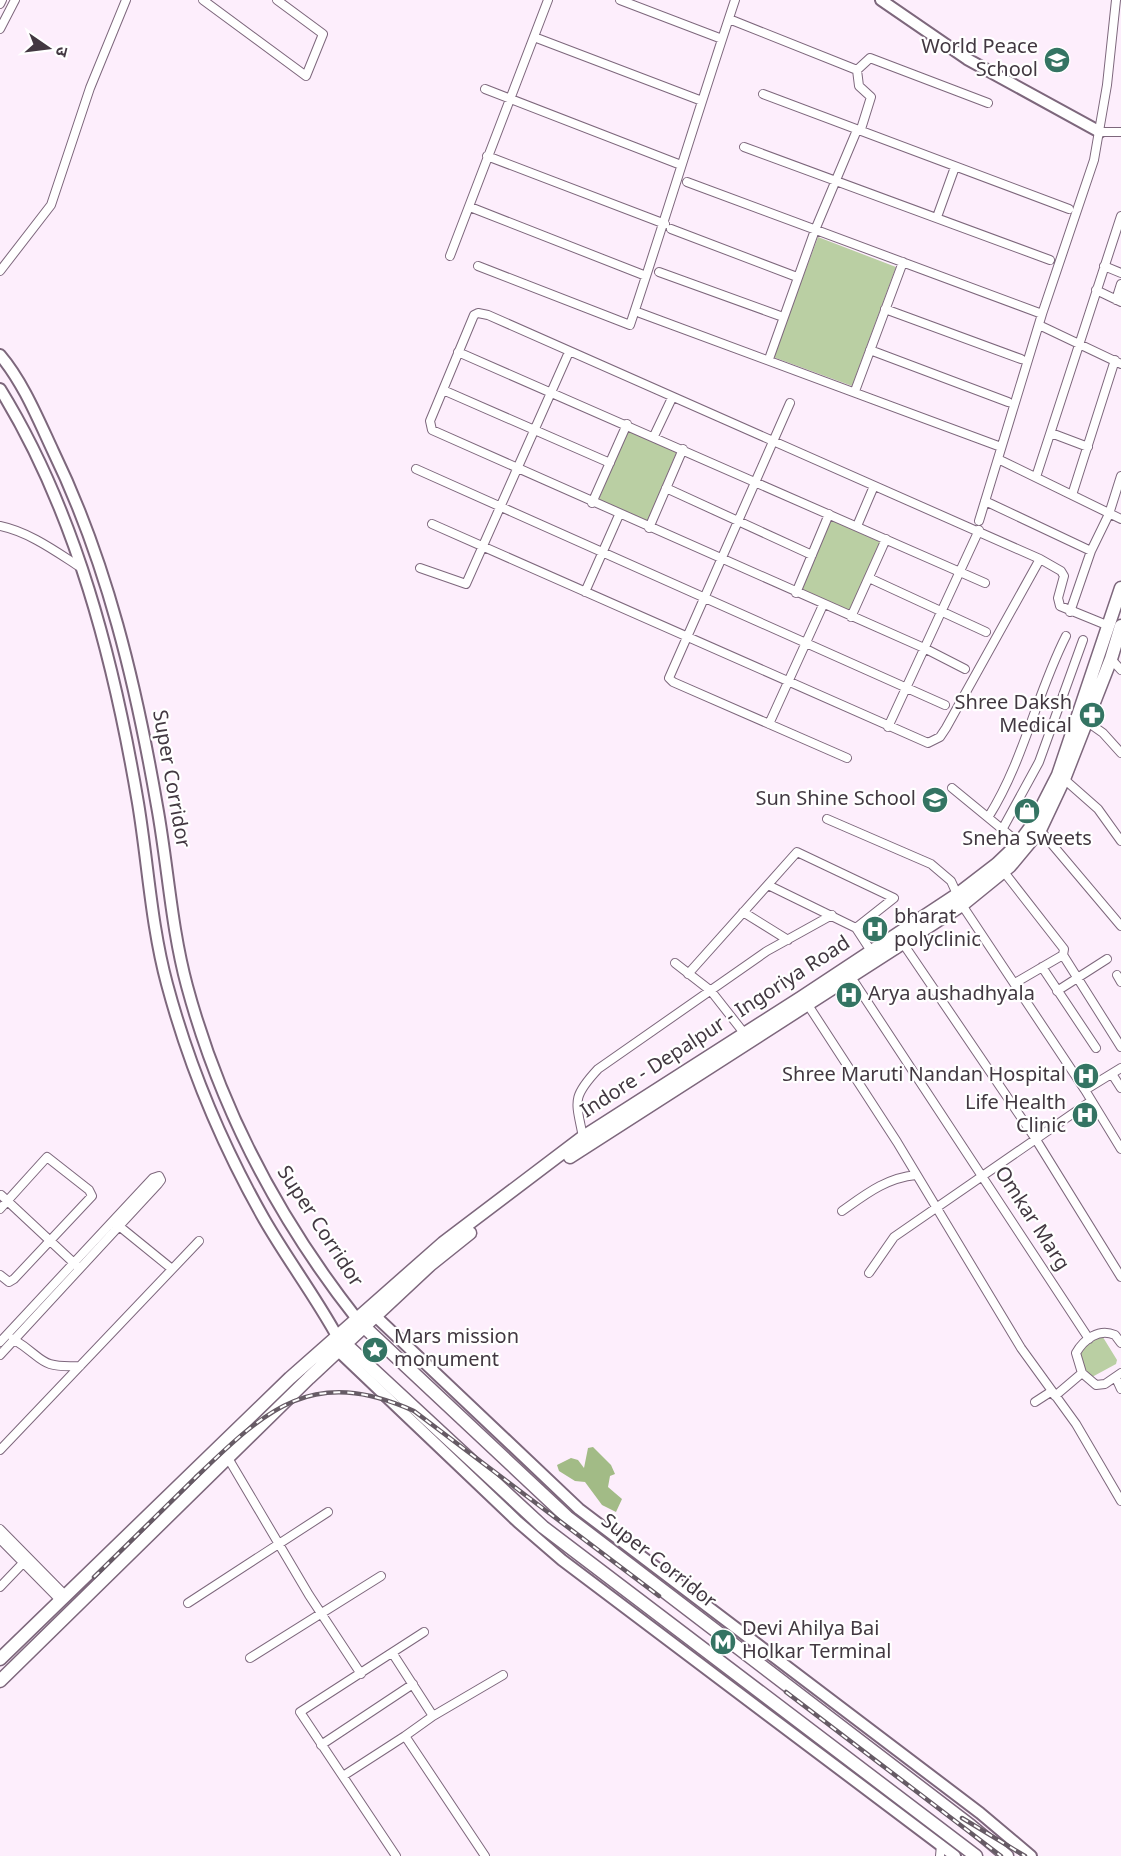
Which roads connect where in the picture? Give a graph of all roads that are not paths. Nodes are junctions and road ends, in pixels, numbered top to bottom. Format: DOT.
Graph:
graph roads {
  1 [pos="2,0"];
  2 [pos="15,0"];
  3 [pos="126,0"];
  4 [pos="203,0"];
  5 [pos="277,0"];
  6 [pos="548,0"];
  7 [pos="620,0"];
  8 [pos="735,0"];
  9 [pos="881,0"];
  10 [pos="1116,0"];
  11 [pos="0,4"];
  12 [pos="729,19"];
  13 [pos="0,29"];
  14 [pos="534,38"];
  15 [pos="722,39"];
  16 [pos="857,70"];
  17 [pos="485,89"];
  18 [pos="763,94"];
  19 [pos="508,100"];
  20 [pos="702,101"];
  21 [pos="988,103"];
  22 [pos="859,129"];
  23 [pos="1100,132"];
  24 [pos="1121,132"];
  25 [pos="744,147"];
  26 [pos="488,156"];
  27 [pos="681,165"];
  28 [pos="955,167"];
  29 [pos="834,179"];
  30 [pos="687,182"];
  31 [pos="470,207"];
  32 [pos="1069,209"];
  33 [pos="1121,216"];
  34 [pos="936,217"];
  35 [pos="668,226"];
  36 [pos="815,230"];
  37 [pos="450,256"];
  38 [pos="1050,260"];
  39 [pos="903,262"];
  40 [pos="478,266"];
  41 [pos="1104,266"];
  42 [pos="0,271"];
  43 [pos="659,272"];
  44 [pos="1121,273"];
  45 [pos="646,276"];
  46 [pos="797,278"];
  47 [pos="1121,284"];
  48 [pos="1096,290"];
  49 [pos="1119,301"];
  50 [pos="885,309"];
  51 [pos="640,313"];
  52 [pos="1042,314"];
  53 [pos="783,317"];
  54 [pos="1039,325"];
  55 [pos="1079,344"];
  56 [pos="870,350"];
  57 [pos="458,352"];
  58 [pos="569,352"];
  59 [pos="0,355"];
  60 [pos="769,359"];
  61 [pos="1021,359"];
  62 [pos="1118,362"];
  63 [pos="0,388"];
  64 [pos="443,390"];
  65 [pos="551,391"];
  66 [pos="855,391"];
  67 [pos="672,398"];
  68 [pos="1008,402"];
  69 [pos="790,403"];
  70 [pos="627,424"];
  71 [pos="534,430"];
  72 [pos="1051,433"];
  73 [pos="654,436"];
  74 [pos="773,441"];
  75 [pos="1002,447"];
  76 [pos="1088,447"];
  77 [pos="683,449"];
  78 [pos="998,459"];
  79 [pos="610,463"];
  80 [pos="416,469"];
  81 [pos="517,470"];
  82 [pos="1121,476"];
  83 [pos="1036,477"];
  84 [pos="756,481"];
  85 [pos="874,486"];
  86 [pos="666,488"];
  87 [pos="1072,495"];
  88 [pos="985,501"];
  89 [pos="592,503"];
  90 [pos="500,507"];
  91 [pos="829,514"];
  92 [pos="1109,514"];
  93 [pos="619,515"];
  94 [pos="1121,519"];
  95 [pos="738,521"];
  96 [pos="979,521"];
  97 [pos="432,524"];
  98 [pos="0,526"];
  99 [pos="857,526"];
  100 [pos="649,528"];
  101 [pos="979,530"];
  102 [pos="886,539"];
  103 [pos="482,546"];
  104 [pos="603,551"];
  105 [pos="1091,552"];
  106 [pos="812,555"];
  107 [pos="1040,559"];
  108 [pos="721,560"];
  109 [pos="80,567"];
  110 [pos="420,568"];
  111 [pos="960,571"];
  112 [pos="869,578"];
  113 [pos="985,583"];
  114 [pos="1121,588"];
  115 [pos="585,592"];
  116 [pos="796,593"];
  117 [pos="705,596"];
  118 [pos="823,605"];
  119 [pos="941,611"];
  120 [pos="1070,612"];
  121 [pos="851,617"];
  122 [pos="1115,626"];
  123 [pos="986,632"];
  124 [pos="687,636"];
  125 [pos="1066,636"];
  126 [pos="1083,639"];
  127 [pos="806,642"];
  128 [pos="924,648"];
  129 [pos="1111,659"];
  130 [pos="965,669"];
  131 [pos="1121,670"];
  132 [pos="788,682"];
  133 [pos="905,688"];
  134 [pos="945,705"];
  135 [pos="1086,721"];
  136 [pos="769,724"];
  137 [pos="888,727"];
  138 [pos="1121,753"];
  139 [pos="847,758"];
  140 [pos="1064,779"];
  141 [pos="952,788"];
  142 [pos="989,816"];
  143 [pos="827,819"];
  144 [pos="1003,828"];
  145 [pos="1040,830"];
  146 [pos="1121,841"];
  147 [pos="1019,843"];
  148 [pos="1004,872"];
  149 [pos="768,885"];
  150 [pos="960,899"];
  151 [pos="743,912"];
  152 [pos="832,915"];
  153 [pos="1121,926"];
  154 [pos="856,928"];
  155 [pos="788,940"];
  156 [pos="902,942"];
  157 [pos="871,951"];
  158 [pos="1063,955"];
  159 [pos="1107,959"];
  160 [pos="675,963"];
  161 [pos="1042,967"];
  162 [pos="849,973"];
  163 [pos="688,974"];
  164 [pos="1076,978"];
  165 [pos="1015,983"];
  166 [pos="711,991"];
  167 [pos="1057,991"];
  168 [pos="808,1005"];
  169 [pos="744,1033"];
  170 [pos="1121,1047"];
  171 [pos="1096,1048"];
  172 [pos="1121,1068"];
  173 [pos="1112,1074"];
  174 [pos="1121,1088"];
  175 [pos="1085,1090"];
  176 [pos="1091,1101"];
  177 [pos="584,1137"];
  178 [pos="1035,1138"];
  179 [pos="1121,1149"];
  180 [pos="982,1174"];
  181 [pos="916,1175"];
  182 [pos="1,1195"];
  183 [pos="8,1201"];
  184 [pos="0,1209"];
  185 [pos="936,1209"];
  186 [pos="842,1211"];
  187 [pos="119,1226"];
  188 [pos="50,1241"];
  189 [pos="199,1241"];
  190 [pos="77,1265"];
  191 [pos="172,1269"];
  192 [pos="869,1273"];
  193 [pos="0,1275"];
  194 [pos="1121,1277"];
  195 [pos="371,1313"];
  196 [pos="360,1323"];
  197 [pos="13,1339"];
  198 [pos="1089,1339"];
  199 [pos="0,1342"];
  200 [pos="1121,1342"];
  201 [pos="338,1343"];
  202 [pos="0,1355"];
  203 [pos="80,1366"];
  204 [pos="1082,1373"];
  205 [pos="1118,1376"];
  206 [pos="1121,1389"];
  207 [pos="1054,1393"];
  208 [pos="269,1399"];
  209 [pos="285,1402"];
  210 [pos="1035,1402"];
  211 [pos="0,1450"];
  212 [pos="228,1458"];
  213 [pos="1121,1500"];
  214 [pos="328,1512"];
  215 [pos="0,1529"];
  216 [pos="0,1539"];
  217 [pos="280,1545"];
  218 [pos="23,1563"];
  219 [pos="381,1576"];
  220 [pos="0,1587"];
  221 [pos="63,1599"];
  222 [pos="188,1603"];
  223 [pos="320,1613"];
  224 [pos="424,1632"];
  225 [pos="2,1654"];
  226 [pos="393,1654"];
  227 [pos="250,1658"];
  228 [pos="361,1674"];
  229 [pos="502,1675"];
  230 [pos="0,1681"];
  231 [pos="412,1684"];
  232 [pos="434,1716"];
  233 [pos="405,1736"];
  234 [pos="321,1745"];
  235 [pos="343,1776"];
  236 [pos="940,1850"];
  237 [pos="396,1856"];
  238 [pos="485,1856"];
  239 [pos="955,1856"];
  240 [pos="976,1856"];
  241 [pos="1007,1856"];
  242 [pos="1031,1856"];
  1 -- 11 [label="street"];
  2 -- 13 [label="street"];
  3 -- 42 [label="street"];
  4 -- 5 [label="street"];
  6 -- 14 [label="street"];
  7 -- 15 [label="street"];
  8 -- 12 [label="street"];
  9 -- 23 [label="main road"];
  10 -- 23 [label="street"];
  12 -- 15 [label="street"];
  12 -- 16 [label="street"];
  14 -- 19 [label="street"];
  14 -- 20 [label="street"];
  15 -- 20 [label="street"];
  16 -- 21 [label="street"];
  16 -- 22 [label="street"];
  17 -- 19 [label="street"];
  18 -- 22 [label="street"];
  19 -- 26 [label="street"];
  19 -- 27 [label="street"];
  20 -- 27 [label="street"];
  22 -- 28 [label="street"];
  22 -- 29 [label="street"];
  23 -- 24 [label="street"];
  23 -- 52 [label="street"];
  25 -- 29 [label="street"];
  26 -- 31 [label="street"];
  26 -- 35 [label="street"];
  27 -- 35 [label="street"];
  28 -- 32 [label="street"];
  28 -- 34 [label="street"];
  29 -- 34 [label="street"];
  29 -- 36 [label="street"];
  30 -- 36 [label="street"];
  31 -- 37 [label="street"];
  31 -- 45 [label="street"];
  33 -- 41 [label="street"];
  34 -- 38 [label="street"];
  35 -- 45 [label="street"];
  35 -- 46 [label="street"];
  36 -- 39 [label="street"];
  36 -- 46 [label="street"];
  39 -- 50 [label="street"];
  39 -- 52 [label="street"];
  40 -- 45 [label="street"];
  41 -- 44 [label="street"];
  41 -- 48 [label="street"];
  43 -- 53 [label="street"];
  46 -- 53 [label="street"];
  47 -- 49 [label="street"];
  48 -- 49 [label="street"];
  48 -- 55 [label="street"];
  50 -- 56 [label="street"];
  50 -- 61 [label="street"];
  51 -- 60 [label="street"];
  52 -- 54 [label="street"];
  53 -- 60 [label="street"];
  54 -- 55 [label="street"];
  54 -- 75 [label="street"];
  55 -- 62 [label="street"];
  55 -- 72 [label="street"];
  56 -- 66 [label="street"];
  56 -- 68 [label="street"];
  57 -- 58 [label="street"];
  57 -- 64 [label="street"];
  57 -- 65 [label="street"];
  58 -- 65 [label="street"];
  58 -- 67 [label="street"];
  59 -- 196 [label="main road, Super Corridor"];
  60 -- 66 [label="street"];
  62 -- 76 [label="street"];
  63 -- 109 [label="main road, Super Corridor"];
  64 -- 71 [label="street"];
  64 -- 81 [label="street"];
  65 -- 70 [label="street"];
  65 -- 71 [label="street"];
  66 -- 75 [label="street"];
  67 -- 73 [label="street"];
  67 -- 74 [label="street"];
  69 -- 74 [label="street"];
  70 -- 73 [label="street"];
  70 -- 79 [label="street"];
  71 -- 79 [label="street"];
  71 -- 81 [label="street"];
  72 -- 76 [label="street"];
  72 -- 83 [label="street"];
  73 -- 77 [label="street"];
  74 -- 84 [label="street"];
  74 -- 85 [label="street"];
  75 -- 78 [label="street"];
  76 -- 87 [label="street"];
  77 -- 84 [label="street"];
  77 -- 86 [label="street"];
  78 -- 83 [label="street"];
  78 -- 88 [label="street"];
  79 -- 89 [label="street"];
  80 -- 90 [label="street"];
  81 -- 89 [label="street"];
  81 -- 90 [label="street"];
  82 -- 92 [label="street"];
  83 -- 87 [label="street"];
  84 -- 91 [label="street"];
  84 -- 95 [label="street"];
  85 -- 99 [label="street"];
  85 -- 101 [label="street"];
  86 -- 95 [label="street"];
  86 -- 100 [label="street"];
  87 -- 92 [label="street"];
  88 -- 96 [label="street"];
  88 -- 105 [label="street"];
  89 -- 93 [label="street"];
  90 -- 103 [label="street"];
  90 -- 104 [label="street"];
  91 -- 99 [label="street"];
  91 -- 106 [label="street"];
  92 -- 94 [label="street"];
  92 -- 105 [label="street"];
  93 -- 100 [label="street"];
  93 -- 104 [label="street"];
  95 -- 106 [label="street"];
  95 -- 108 [label="street"];
  97 -- 103 [label="street"];
  98 -- 109 [label="street"];
  99 -- 102 [label="street"];
  100 -- 108 [label="street"];
  101 -- 107 [label="street"];
  101 -- 111 [label="street"];
  102 -- 111 [label="street"];
  102 -- 112 [label="street"];
  103 -- 110 [label="street"];
  103 -- 115 [label="street"];
  104 -- 115 [label="street"];
  104 -- 117 [label="street"];
  105 -- 120 [label="street"];
  106 -- 116 [label="street"];
  107 -- 120 [label="street"];
  107 -- 137 [label="street"];
  108 -- 116 [label="street"];
  108 -- 117 [label="street"];
  109 -- 201 [label="main road, Super Corridor"];
  111 -- 113 [label="street"];
  111 -- 119 [label="street"];
  112 -- 119 [label="street"];
  112 -- 121 [label="street"];
  114 -- 122 [label="main road, Indore - Depalpur - Ingoriya Road"];
  115 -- 124 [label="street"];
  116 -- 118 [label="street"];
  117 -- 124 [label="street"];
  117 -- 127 [label="street"];
  118 -- 121 [label="street"];
  118 -- 127 [label="street"];
  119 -- 123 [label="street"];
  119 -- 128 [label="street"];
  120 -- 122 [label="street"];
  121 -- 128 [label="street"];
  122 -- 129 [label="main road, Indore - Depalpur - Ingoriya Road"];
  122 -- 147 [label="main road, Indore - Depalpur - Ingoriya Road"];
  124 -- 132 [label="street"];
  124 -- 136 [label="street"];
  125 -- 142 [label="street"];
  126 -- 144 [label="street"];
  127 -- 132 [label="street"];
  127 -- 133 [label="street"];
  128 -- 130 [label="street"];
  128 -- 133 [label="street"];
  129 -- 131 [label="street"];
  129 -- 135 [label="main road, Indore - Depalpur - Ingoriya Road"];
  132 -- 136 [label="street"];
  132 -- 137 [label="street"];
  133 -- 134 [label="street"];
  133 -- 137 [label="street"];
  135 -- 138 [label="street"];
  135 -- 140 [label="main road, Indore - Depalpur - Ingoriya Road"];
  136 -- 139 [label="street"];
  140 -- 145 [label="main road, Indore - Depalpur - Ingoriya Road"];
  140 -- 146 [label="street"];
  141 -- 142 [label="street"];
  142 -- 144 [label="street"];
  143 -- 150 [label="street"];
  144 -- 147 [label="street"];
  145 -- 148 [label="main road, Indore - Depalpur - Ingoriya Road"];
  145 -- 153 [label="street"];
  147 -- 150 [label="main road, Indore - Depalpur - Ingoriya Road"];
  148 -- 150 [label="main road, Indore - Depalpur - Ingoriya Road"];
  148 -- 158 [label="street"];
  149 -- 151 [label="street"];
  149 -- 152 [label="street"];
  149 -- 154 [label="street"];
  150 -- 156 [label="main road, Indore - Depalpur - Ingoriya Road"];
  150 -- 157 [label="main road, Indore - Depalpur - Ingoriya Road"];
  150 -- 165 [label="street"];
  151 -- 155 [label="street"];
  151 -- 163 [label="street"];
  152 -- 154 [label="street"];
  152 -- 155 [label="street"];
  154 -- 157 [label="street"];
  155 -- 166 [label="street"];
  156 -- 162 [label="main road, Indore - Depalpur - Ingoriya Road"];
  156 -- 178 [label="street"];
  157 -- 162 [label="main road, Indore - Depalpur - Ingoriya Road"];
  158 -- 161 [label="street"];
  158 -- 164 [label="street"];
  159 -- 164 [label="street"];
  160 -- 163 [label="street"];
  161 -- 165 [label="street"];
  161 -- 167 [label="street"];
  162 -- 168 [label="main road, Indore - Depalpur - Ingoriya Road"];
  162 -- 169 [label="main road, Indore - Depalpur - Ingoriya Road"];
  162 -- 180 [label="street, Omkar Marg"];
  163 -- 166 [label="street"];
  164 -- 167 [label="street"];
  164 -- 170 [label="street"];
  165 -- 175 [label="street"];
  166 -- 169 [label="street"];
  166 -- 177 [label="street"];
  167 -- 171 [label="street"];
  168 -- 181 [label="street"];
  168 -- 195 [label="main road, Indore - Depalpur - Ingoriya Road"];
  169 -- 177 [label="main road, Indore - Depalpur - Ingoriya Road"];
  172 -- 173 [label="street"];
  173 -- 174 [label="street"];
  173 -- 175 [label="street"];
  175 -- 176 [label="street"];
  176 -- 178 [label="street"];
  176 -- 179 [label="street"];
  177 -- 195 [label="main road, Indore - Depalpur - Ingoriya Road"];
  178 -- 180 [label="street"];
  178 -- 194 [label="street"];
  180 -- 185 [label="street"];
  180 -- 198 [label="street, Omkar Marg"];
  181 -- 185 [label="street"];
  181 -- 186 [label="street"];
  182 -- 183 [label="street"];
  183 -- 184 [label="street"];
  183 -- 188 [label="street"];
  183 -- 188 [label="street"];
  185 -- 192 [label="street"];
  185 -- 207 [label="street"];
  187 -- 190 [label="street"];
  187 -- 190 [label="street"];
  187 -- 191 [label="street"];
  188 -- 190 [label="street"];
  188 -- 193 [label="street"];
  189 -- 191 [label="street"];
  190 -- 197 [label="street"];
  190 -- 199 [label="street"];
  191 -- 203 [label="street"];
  195 -- 196 [label="main road, Indore - Depalpur - Ingoriya Road"];
  195 -- 242 [label="main road"];
  196 -- 201 [label="main road, Indore - Depalpur - Ingoriya Road"];
  196 -- 241 [label="main road, Super Corridor"];
  197 -- 202 [label="street"];
  197 -- 203 [label="street"];
  198 -- 200 [label="street"];
  198 -- 204 [label="street"];
  201 -- 208 [label="main road"];
  201 -- 209 [label="main road"];
  201 -- 236 [label="main road"];
  201 -- 240 [label="main road, Super Corridor"];
  203 -- 211 [label="street"];
  204 -- 205 [label="street"];
  204 -- 207 [label="street"];
  205 -- 206 [label="street"];
  207 -- 210 [label="street"];
  207 -- 213 [label="street"];
  208 -- 209 [label="main road"];
  208 -- 221 [label="main road"];
  209 -- 212 [label="main road"];
  212 -- 217 [label="street"];
  212 -- 230 [label="main road"];
  214 -- 217 [label="street"];
  215 -- 221 [label="street"];
  216 -- 218 [label="street"];
  217 -- 222 [label="street"];
  217 -- 223 [label="street"];
  218 -- 220 [label="street"];
  218 -- 221 [label="street"];
  219 -- 223 [label="street"];
  221 -- 225 [label="main road"];
  223 -- 227 [label="street"];
  223 -- 228 [label="street"];
  224 -- 226 [label="street"];
  226 -- 228 [label="street"];
  226 -- 231 [label="street"];
  228 -- 234 [label="street"];
  229 -- 232 [label="street"];
  231 -- 232 [label="street"];
  231 -- 234 [label="street"];
  232 -- 233 [label="street"];
  233 -- 235 [label="street"];
  233 -- 238 [label="street"];
  234 -- 235 [label="street"];
  235 -- 237 [label="street"];
  236 -- 239 [label="main road"];
}
